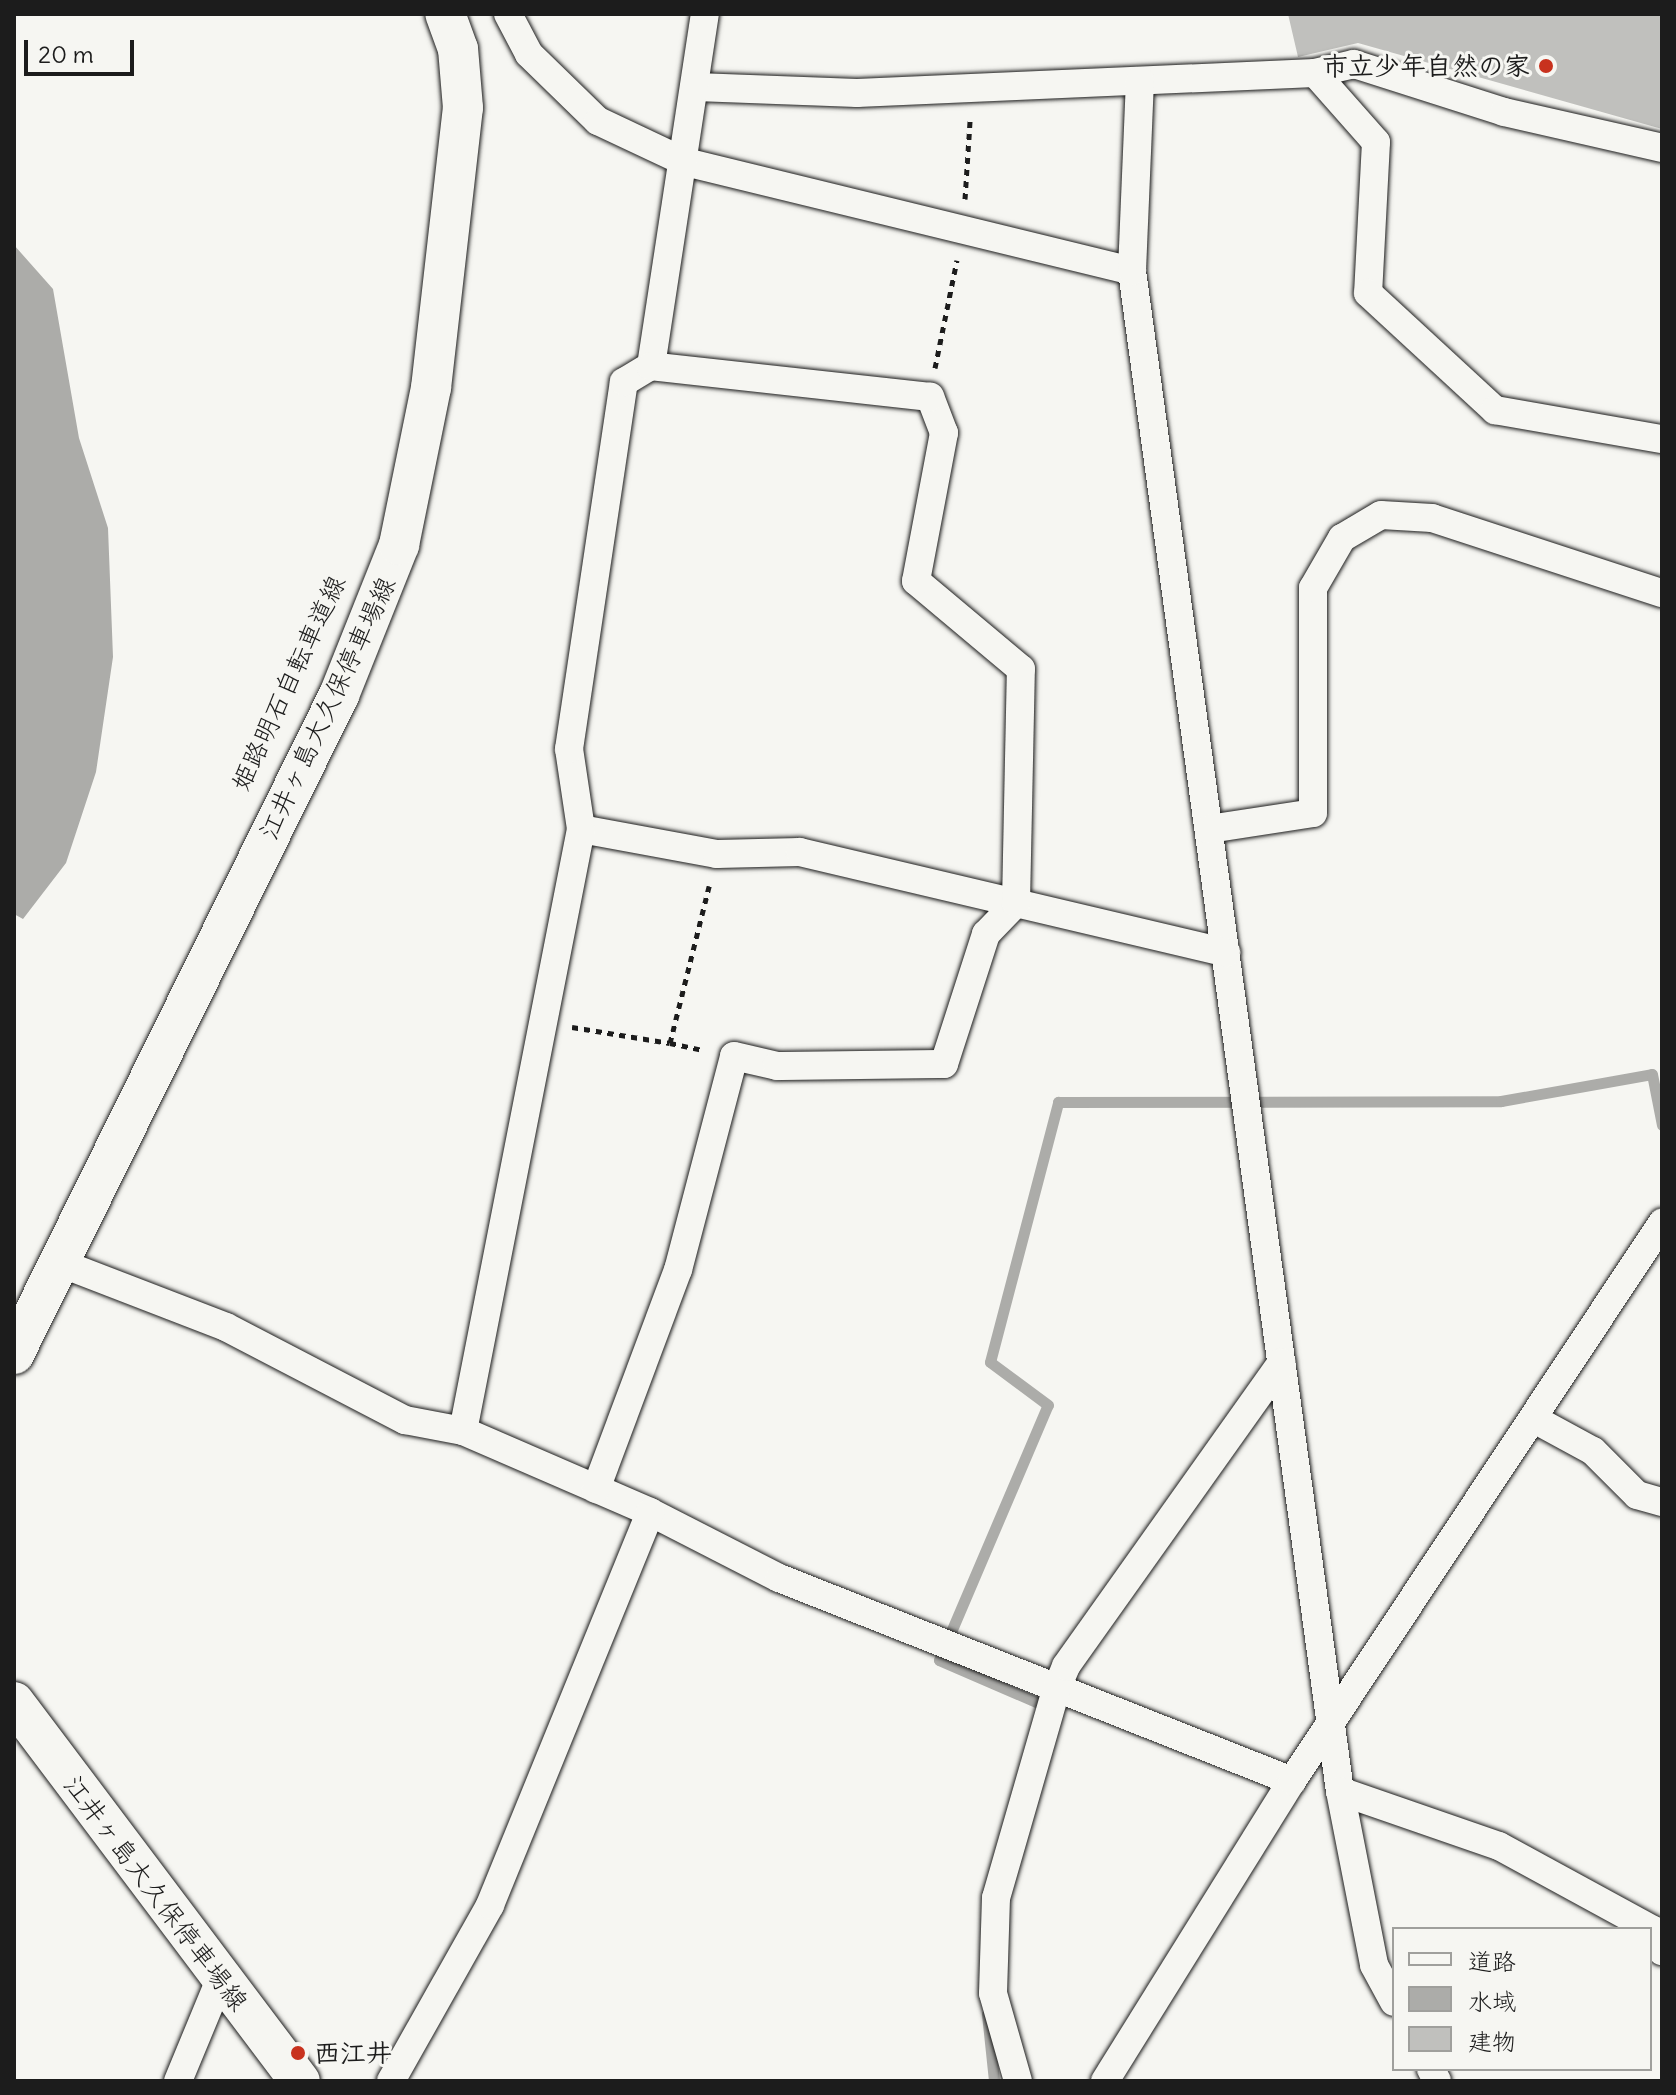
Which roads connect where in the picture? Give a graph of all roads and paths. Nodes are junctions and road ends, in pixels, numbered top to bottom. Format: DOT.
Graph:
graph roads {
  1 [pos="445,14"];
  2 [pos="508,14"];
  3 [pos="705,14"];
  4 [pos="1315,73"];
  5 [pos="1140,81"];
  6 [pos="696,87"];
  7 [pos="1662,148"];
  8 [pos="685,162"];
  9 [pos="1132,271"];
  10 [pos="651,366"];
  11 [pos="1662,439"];
  12 [pos="1662,593"];
  13 [pos="581,829"];
  14 [pos="1209,829"];
  15 [pos="717,854"];
  16 [pos="1016,903"];
  17 [pos="1226,953"];
  18 [pos="543,1022"];
  19 [pos="1662,1223"];
  20 [pos="55,1261"];
  21 [pos="14,1354"];
  22 [pos="1281,1363"];
  23 [pos="1534,1419"];
  24 [pos="463,1431"];
  25 [pos="596,1489"];
  26 [pos="1662,1502"];
  27 [pos="650,1512"];
  28 [pos="1056,1690"];
  29 [pos="14,1702"];
  30 [pos="1332,1729"];
  31 [pos="1292,1781"];
  32 [pos="1340,1791"];
  33 [pos="1645,1927"];
  34 [pos="221,1977"];
  35 [pos="1392,1998"];
  36 [pos="178,2081"];
  37 [pos="300,2081"];
  38 [pos="391,2081"];
  39 [pos="1018,2081"];
  40 [pos="1105,2081"];
  1 -- 20 [label="main road, 江井ヶ島大久保停車場線"];
  2 -- 8 [label="street"];
  3 -- 6 [label="street"];
  4 -- 5 [label="street"];
  4 -- 7 [label="street"];
  4 -- 11 [label="street"];
  5 -- 6 [label="street"];
  5 -- 9 [label="street"];
  6 -- 8 [label="street"];
  8 -- 9 [label="street"];
  8 -- 10 [label="street"];
  9 -- 14 [label="street"];
  10 -- 13 [label="street"];
  10 -- 16 [label="street"];
  12 -- 14 [label="street"];
  13 -- 15 [label="street"];
  13 -- 18 [label="street"];
  14 -- 17 [label="street"];
  15 -- 16 [label="street"];
  15 -- 18 [label="path"];
  16 -- 17 [label="street"];
  16 -- 25 [label="street"];
  17 -- 22 [label="street"];
  18 -- 24 [label="street"];
  19 -- 23 [label="street"];
  20 -- 21 [label="main road, 江井ヶ島大久保停車場線"];
  20 -- 24 [label="street"];
  22 -- 28 [label="street"];
  22 -- 30 [label="street"];
  23 -- 26 [label="street"];
  23 -- 30 [label="street"];
  24 -- 25 [label="street"];
  25 -- 27 [label="street"];
  27 -- 28 [label="street"];
  27 -- 38 [label="street"];
  28 -- 31 [label="street"];
  28 -- 39 [label="street"];
  29 -- 34 [label="main road, 江井ヶ島大久保停車場線"];
  30 -- 31 [label="street"];
  30 -- 32 [label="street"];
  31 -- 40 [label="street"];
  32 -- 33 [label="street"];
  32 -- 35 [label="street"];
  34 -- 36 [label="street"];
  34 -- 37 [label="main road, 江井ヶ島大久保停車場線"];
}
